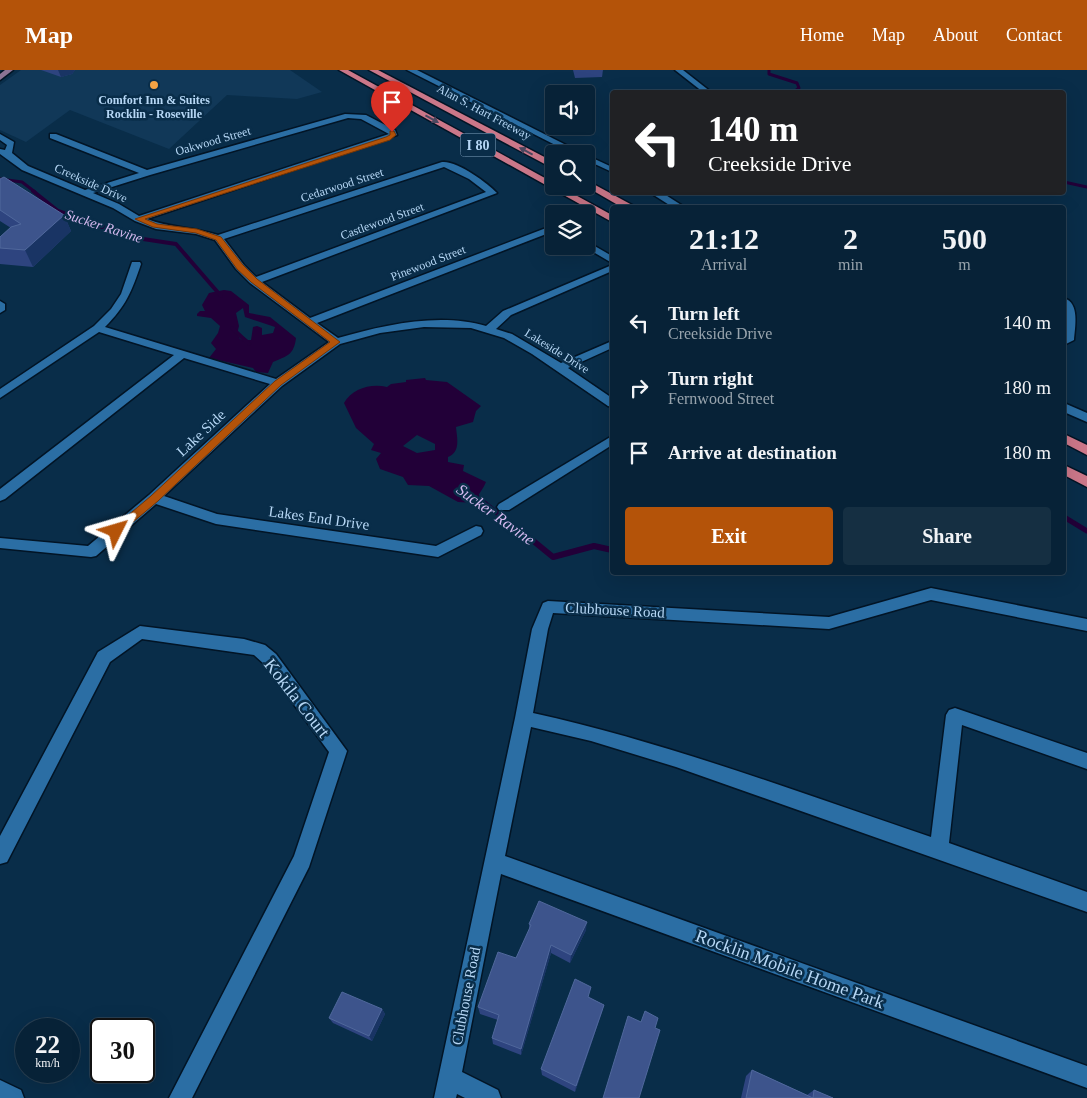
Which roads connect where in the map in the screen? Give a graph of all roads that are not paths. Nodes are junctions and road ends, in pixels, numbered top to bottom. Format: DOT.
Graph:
graph roads {
  1 [pos="9,70"];
  2 [pos="343,70"];
  3 [pos="373,70"];
  4 [pos="411,70"];
  5 [pos="679,70"];
  6 [pos="0,78"];
  7 [pos="704,90"];
  8 [pos="0,136"];
  9 [pos="53,136"];
  10 [pos="562,145"];
  11 [pos="4,152"];
  12 [pos="610,159"];
  13 [pos="545,161"];
  14 [pos="597,162"];
  15 [pos="610,169"];
  16 [pos="148,173"];
  17 [pos="472,177"];
  18 [pos="595,189"];
  19 [pos="86,193"];
  20 [pos="658,195"];
  21 [pos="625,205"];
  22 [pos="677,205"];
  23 [pos="610,218"];
  24 [pos="138,219"];
  25 [pos="545,231"];
  26 [pos="218,238"];
  27 [pos="595,250"];
  28 [pos="610,259"];
  29 [pos="136,264"];
  30 [pos="610,269"];
  31 [pos="254,280"];
  32 [pos="0,304"];
  33 [pos="1066,305"];
  34 [pos="0,310"];
  35 [pos="311,321"];
  36 [pos="98,328"];
  37 [pos="488,330"];
  38 [pos="1066,341"];
  39 [pos="336,342"];
  40 [pos="610,345"];
  41 [pos="181,355"];
  42 [pos="560,368"];
  43 [pos="278,383"];
  44 [pos="0,394"];
  45 [pos="610,402"];
  46 [pos="1066,407"];
  47 [pos="1087,418"];
  48 [pos="1066,439"];
  49 [pos="610,441"];
  50 [pos="1087,451"];
  51 [pos="1066,470"];
  52 [pos="1087,482"];
  53 [pos="0,496"];
  54 [pos="154,498"];
  55 [pos="504,507"];
  56 [pos="476,531"];
  57 [pos="0,543"];
  58 [pos="1087,625"];
  59 [pos="524,718"];
  60 [pos="1087,761"];
  61 [pos="939,849"];
  62 [pos="0,854"];
  63 [pos="493,861"];
  64 [pos="1087,902"];
  65 [pos="1087,1077"];
  66 [pos="447,1088"];
  67 [pos="0,1091"];
  68 [pos="13,1098"];
  69 [pos="180,1098"];
  70 [pos="490,1098"];
  1 -- 6 [label="main road"];
  2 -- 23 [label="highway, I 80, one-way"];
  13 -- 3 [label="highway, Alan S. Hart Freeway / I 80, one-way"];
  4 -- 10 [label="street"];
  5 -- 7 [label="street"];
  8 -- 11 [label="street, Creekside Drive"];
  9 -- 16 [label="street"];
  11 -- 19 [label="street, Creekside Drive"];
  12 -- 14 [label="street"];
  14 -- 15 [label="street"];
  16 -- 19 [label="street, Oakwood Street"];
  16 -- 24 [label="street, Oakwood Street"];
  17 -- 26 [label="street, Cedarwood Street"];
  17 -- 31 [label="street, Castlewood Street"];
  18 -- 21 [label="highway"];
  19 -- 24 [label="street, Creekside Drive"];
  20 -- 22 [label="street"];
  24 -- 26 [label="street, Creekside Drive"];
  25 -- 35 [label="street, Pinewood Street"];
  26 -- 31 [label="street"];
  27 -- 28 [label="street"];
  29 -- 36 [label="street"];
  30 -- 37 [label="street"];
  31 -- 35 [label="street"];
  32 -- 34 [label="street"];
  33 -- 38 [label="street"];
  35 -- 39 [label="street"];
  36 -- 41 [label="street"];
  36 -- 44 [label="street"];
  37 -- 39 [label="street, Lakeside Drive"];
  37 -- 42 [label="street, Lakeside Drive"];
  39 -- 43 [label="street, Lake Side"];
  40 -- 42 [label="street"];
  41 -- 43 [label="street"];
  41 -- 53 [label="street"];
  42 -- 45 [label="street, Lakeside Drive"];
  43 -- 54 [label="street, Lake Side"];
  46 -- 47 [label="street"];
  48 -- 50 [label="highway"];
  49 -- 55 [label="street"];
  51 -- 52 [label="highway"];
  54 -- 56 [label="street, Lakes End Drive"];
  54 -- 57 [label="street, Lake Side"];
  58 -- 59 [label="street, Clubhouse Road"];
  59 -- 61 [label="street"];
  59 -- 63 [label="street, Clubhouse Road"];
  60 -- 61 [label="street"];
  61 -- 64 [label="street"];
  62 -- 69 [label="street, Kokila Court"];
  63 -- 65 [label="street, Rocklin Mobile Home Park"];
  63 -- 66 [label="street, Clubhouse Road"];
  66 -- 70 [label="street"];
  67 -- 68 [label="street"];
}
